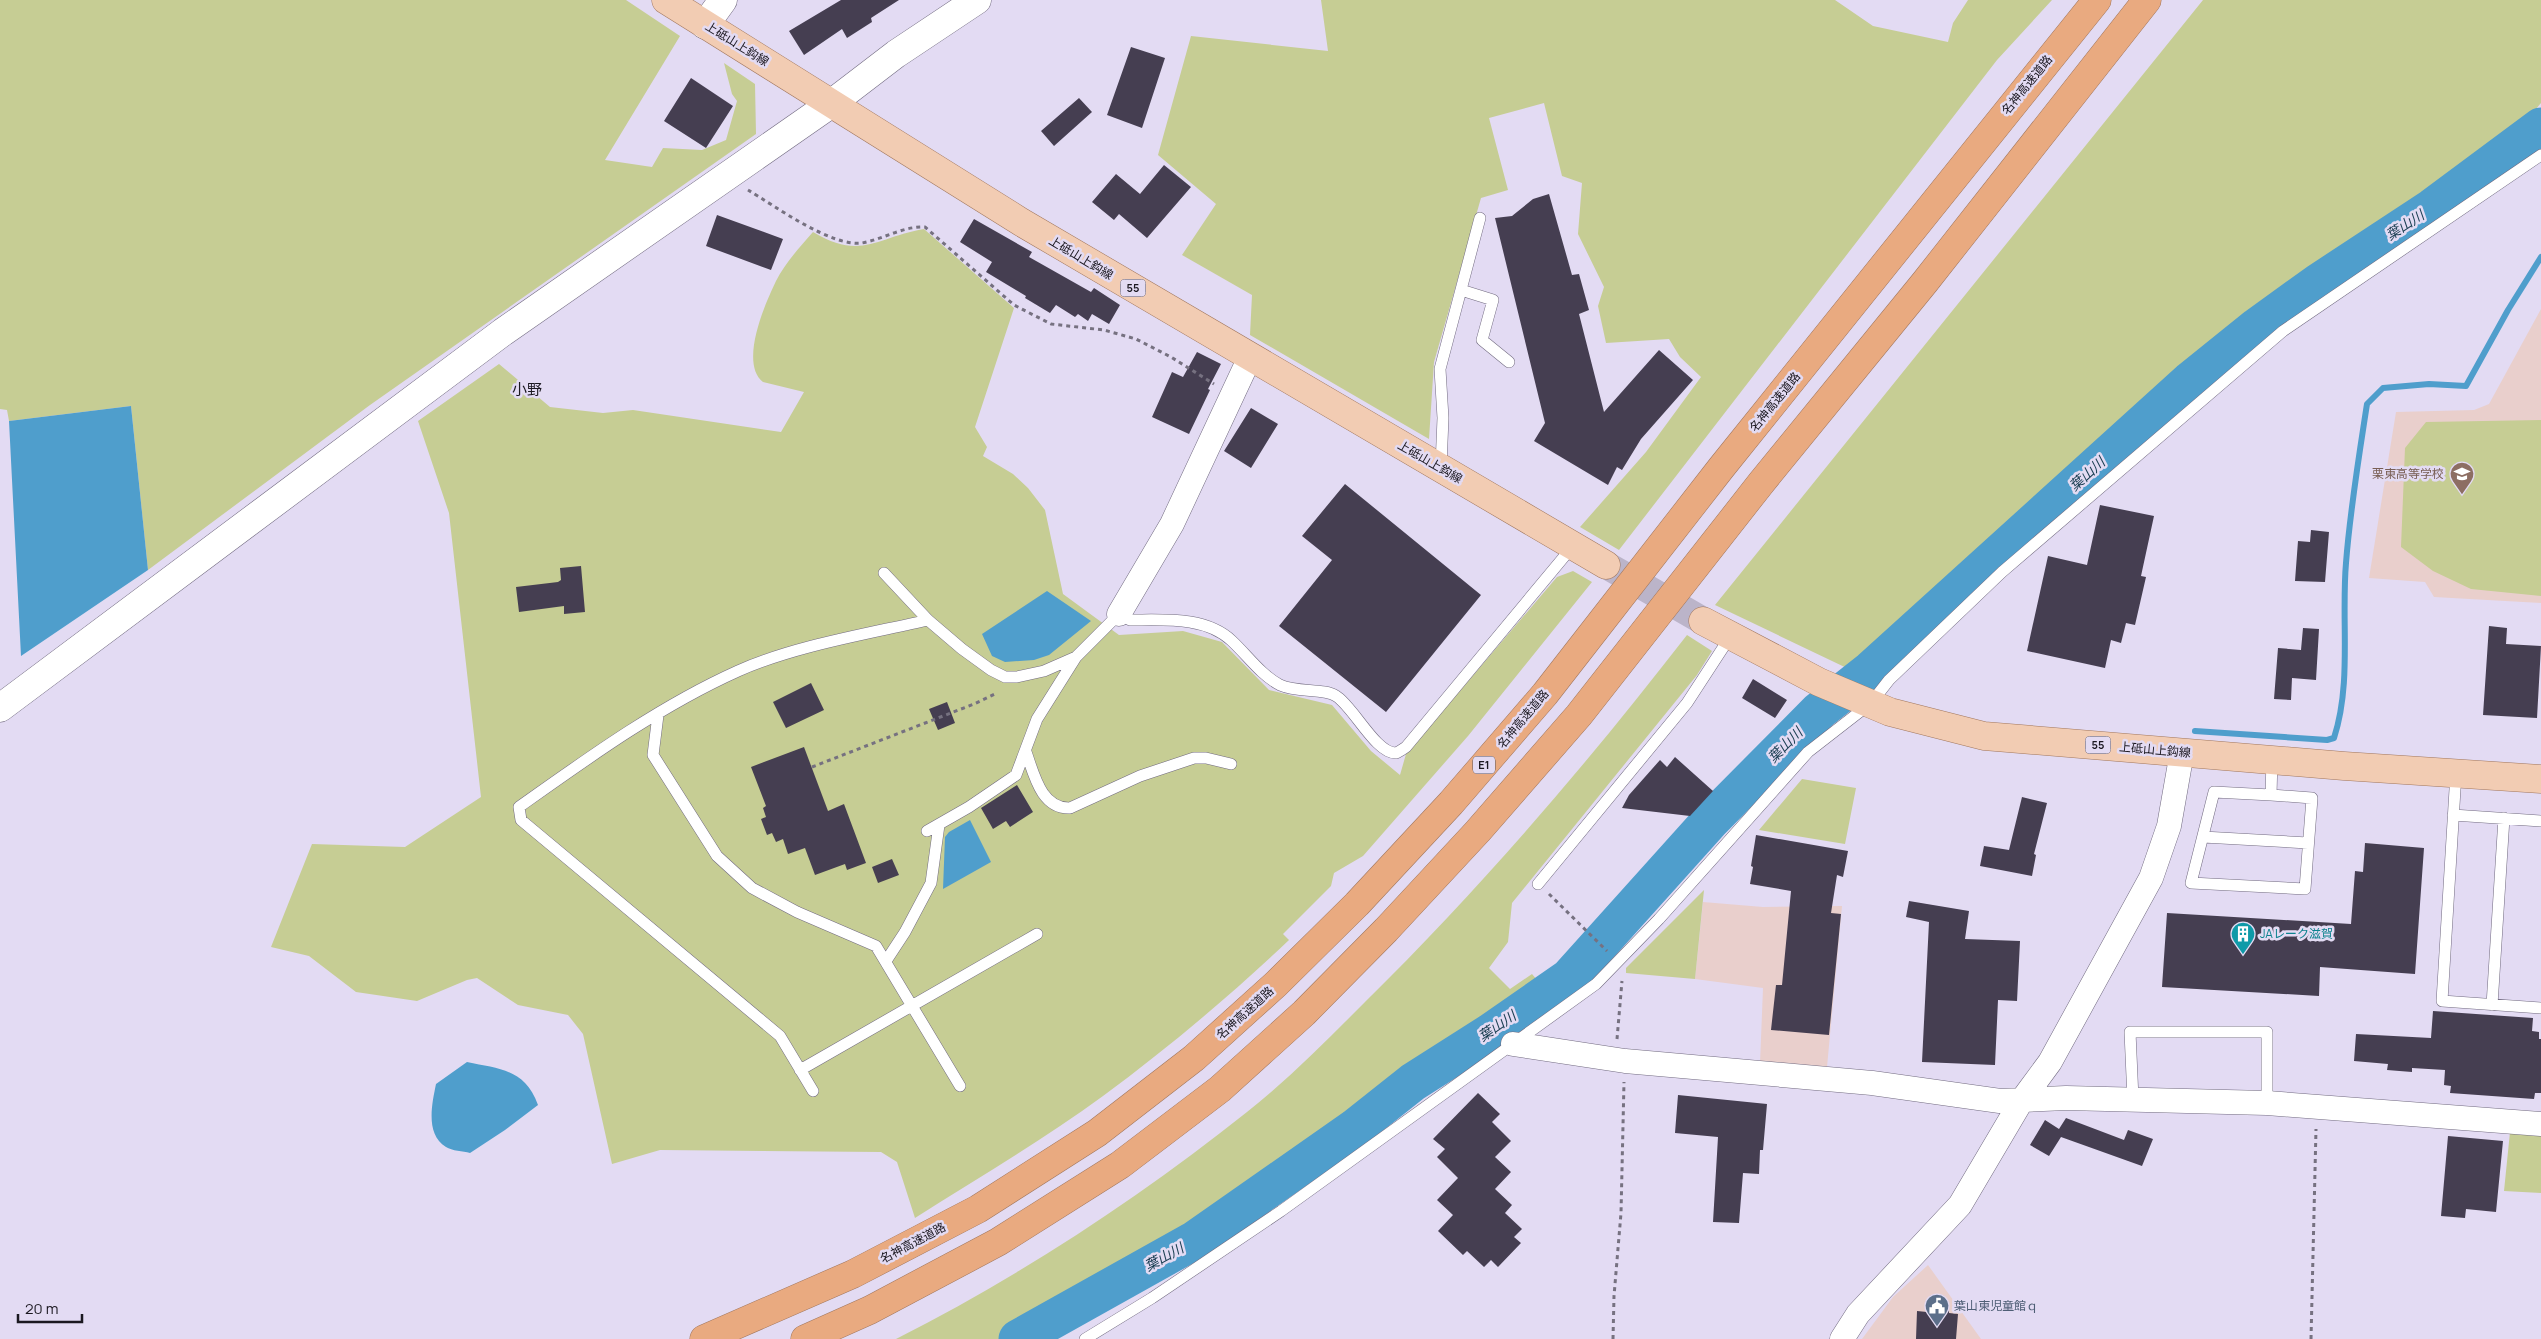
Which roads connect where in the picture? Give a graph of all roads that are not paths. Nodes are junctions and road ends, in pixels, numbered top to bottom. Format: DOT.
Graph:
graph roads {
  1 [pos="666,0"];
  2 [pos="723,0"];
  3 [pos="978,0"];
  4 [pos="2074,0"];
  5 [pos="2097,0"];
  6 [pos="2147,0"];
  7 [pos="705,25"];
  8 [pos="832,103"];
  9 [pos="2541,155"];
  10 [pos="1480,218"];
  11 [pos="1461,290"];
  12 [pos="1250,357"];
  13 [pos="1509,362"];
  14 [pos="1440,468"];
  15 [pos="1721,468"];
  16 [pos="1574,546"];
  17 [pos="1606,565"];
  18 [pos="884,573"];
  19 [pos="1120,614"];
  20 [pos="928,620"];
  21 [pos="1703,621"];
  22 [pos="1730,636"];
  23 [pos="1076,657"];
  24 [pos="1864,700"];
  25 [pos="0,708"];
  26 [pos="658,715"];
  27 [pos="1026,752"];
  28 [pos="2182,752"];
  29 [pos="2272,760"];
  30 [pos="1231,764"];
  31 [pos="2456,773"];
  32 [pos="2541,779"];
  33 [pos="2271,795"];
  34 [pos="2453,815"];
  35 [pos="2504,818"];
  36 [pos="2541,821"];
  37 [pos="939,825"];
  38 [pos="927,831"];
  39 [pos="2203,837"];
  40 [pos="2308,843"];
  41 [pos="1538,884"];
  42 [pos="1037,934"];
  43 [pos="886,961"];
  44 [pos="2492,1005"];
  45 [pos="912,1006"];
  46 [pos="2541,1008"];
  47 [pos="1513,1044"];
  48 [pos="800,1070"];
  49 [pos="960,1086"];
  50 [pos="813,1091"];
  51 [pos="2133,1099"];
  52 [pos="2022,1100"];
  53 [pos="2267,1103"];
  54 [pos="2541,1124"];
  55 [pos="704,1339"];
  56 [pos="805,1339"];
  57 [pos="1085,1339"];
  58 [pos="1842,1339"];
  1 -- 7 [label="main road, 上砥山上鈎線 / 55"];
  2 -- 7 [label="street"];
  3 -- 8 [label="street"];
  4 -- 15 [label="highway"];
  5 -- 15 [label="highway, 名神高速道路 / E1"];
  6 -- 56 [label="highway"];
  7 -- 8 [label="main road, 上砥山上鈎線 / 55"];
  8 -- 12 [label="main road, 上砥山上鈎線 / 55"];
  8 -- 25 [label="street"];
  9 -- 24 [label="lane"];
  10 -- 11 [label="lane"];
  11 -- 13 [label="lane"];
  11 -- 14 [label="lane"];
  12 -- 14 [label="main road, 上砥山上鈎線 / 55"];
  12 -- 19 [label="street"];
  14 -- 16 [label="main road, 上砥山上鈎線 / 55"];
  15 -- 55 [label="highway, 名神高速道路 / E1"];
  16 -- 17 [label="main road, 上砥山上鈎線 / 55"];
  16 -- 19 [label="lane"];
  18 -- 20 [label="lane"];
  19 -- 23 [label="lane"];
  20 -- 23 [label="lane"];
  20 -- 26 [label="lane"];
  21 -- 22 [label="main road, 上砥山上鈎線 / 55"];
  22 -- 24 [label="main road, 上砥山上鈎線 / 55"];
  22 -- 41 [label="lane"];
  23 -- 27 [label="lane"];
  24 -- 28 [label="main road, 上砥山上鈎線 / 55"];
  24 -- 47 [label="lane"];
  26 -- 43 [label="lane"];
  26 -- 48 [label="lane"];
  27 -- 30 [label="lane"];
  27 -- 37 [label="lane"];
  28 -- 29 [label="main road, 上砥山上鈎線 / 55"];
  28 -- 52 [label="street"];
  29 -- 31 [label="main road, 上砥山上鈎線 / 55"];
  29 -- 33 [label="lane"];
  31 -- 32 [label="main road, 上砥山上鈎線 / 55"];
  31 -- 34 [label="lane"];
  33 -- 39 [label="lane"];
  33 -- 40 [label="lane"];
  34 -- 35 [label="lane"];
  34 -- 44 [label="lane"];
  35 -- 36 [label="lane"];
  35 -- 44 [label="lane"];
  37 -- 38 [label="lane"];
  37 -- 43 [label="lane"];
  39 -- 40 [label="lane"];
  39 -- 40 [label="lane"];
  42 -- 45 [label="lane"];
  43 -- 45 [label="lane"];
  44 -- 46 [label="lane"];
  45 -- 48 [label="lane"];
  45 -- 49 [label="lane"];
  47 -- 52 [label="street"];
  47 -- 57 [label="lane"];
  48 -- 50 [label="lane"];
  51 -- 52 [label="street"];
  51 -- 53 [label="street"];
  51 -- 53 [label="lane"];
  52 -- 58 [label="street"];
  53 -- 54 [label="street"];
}
